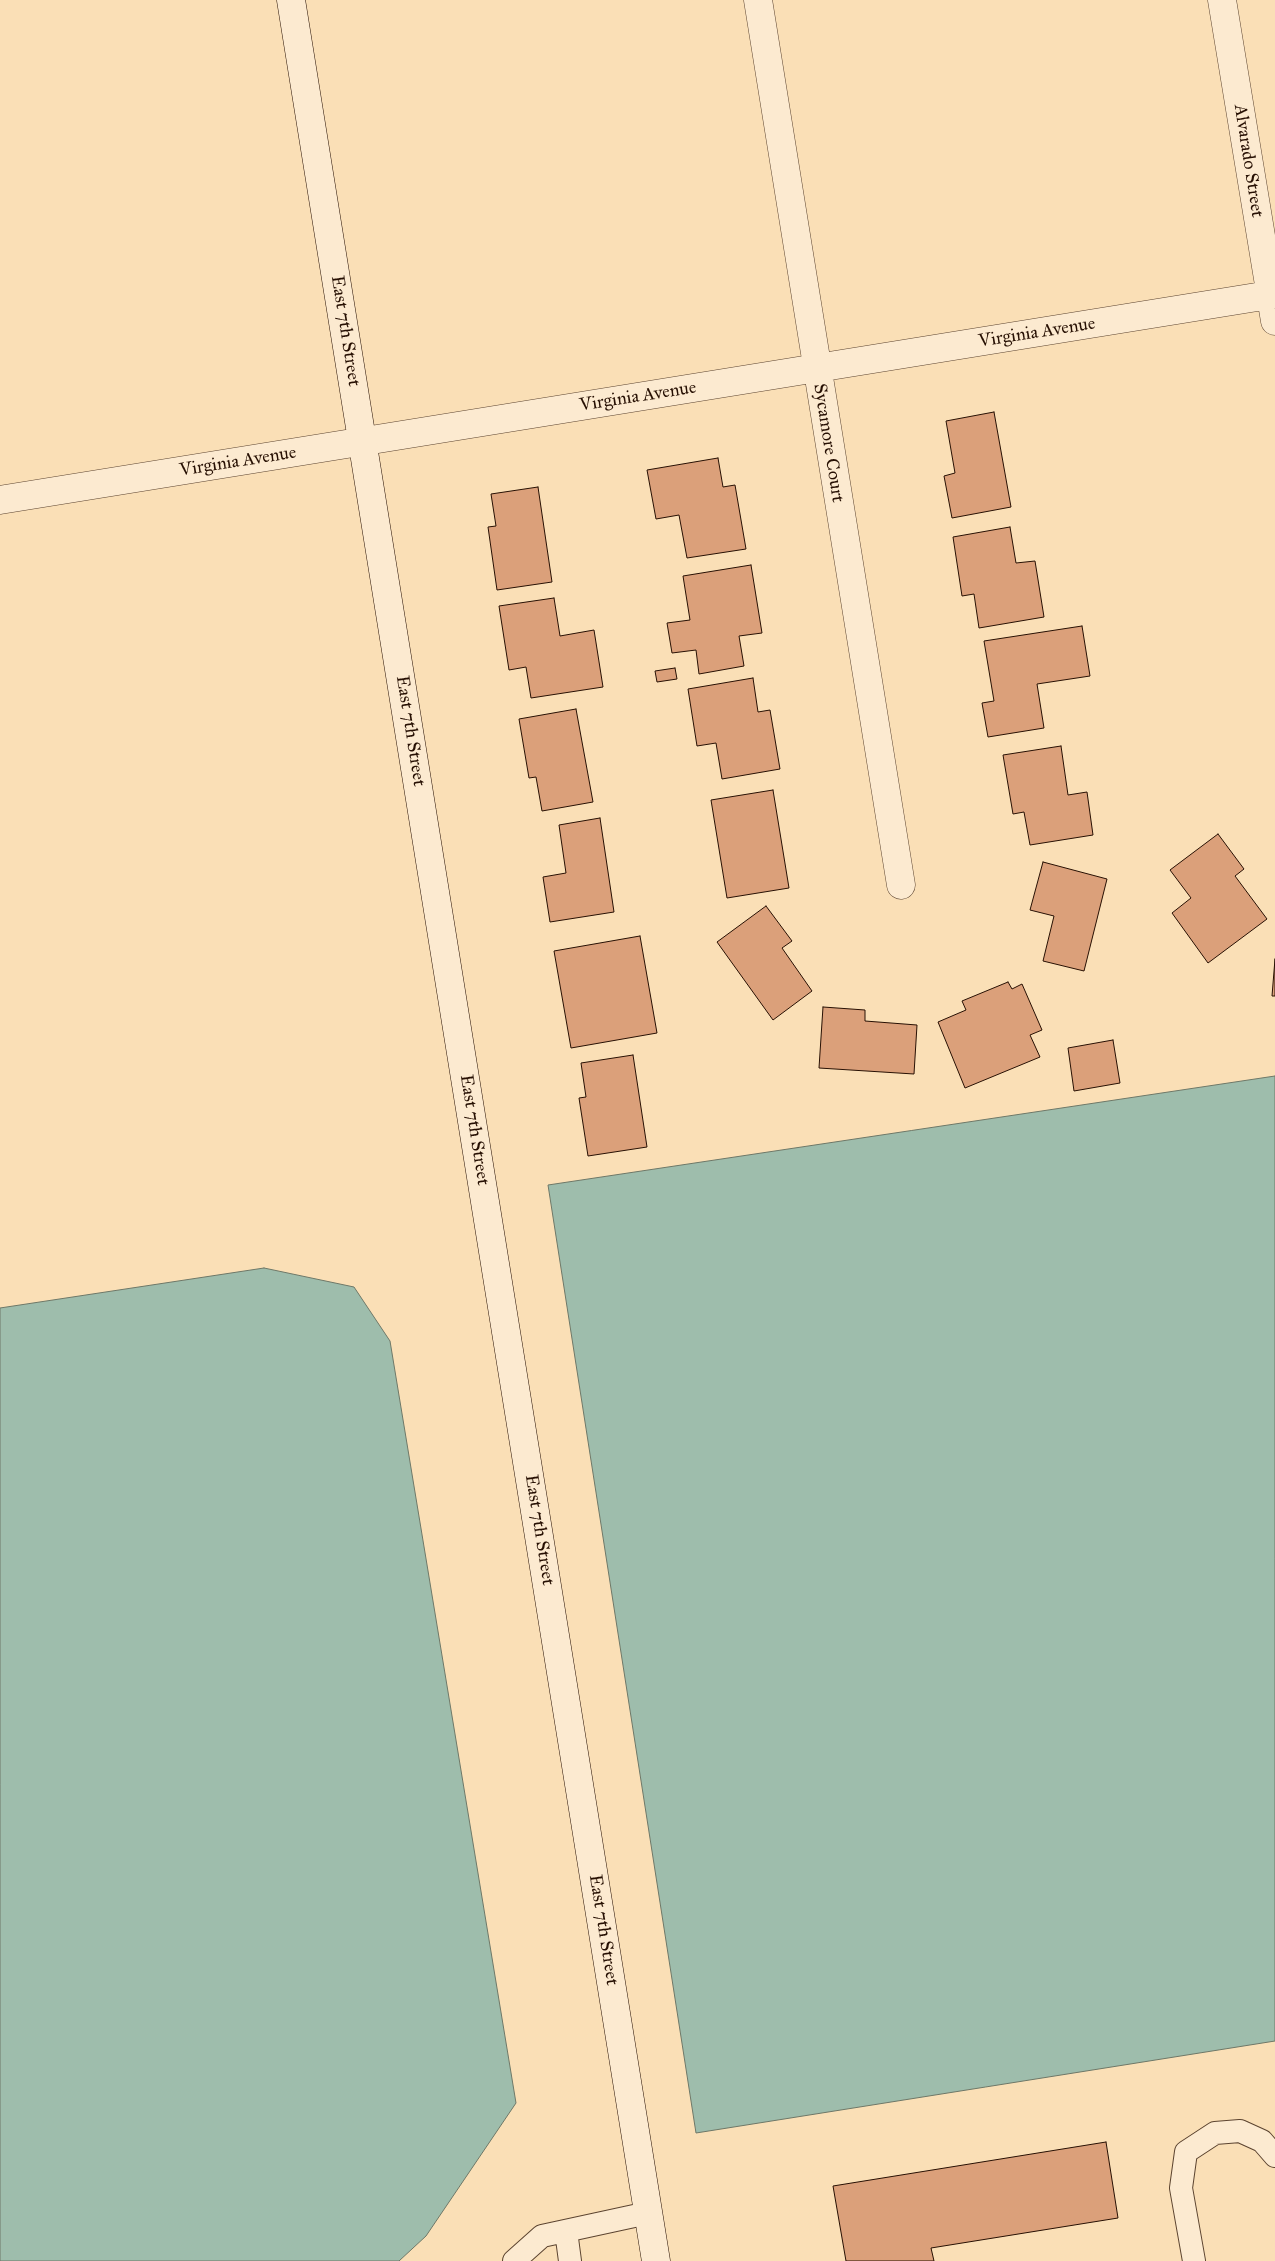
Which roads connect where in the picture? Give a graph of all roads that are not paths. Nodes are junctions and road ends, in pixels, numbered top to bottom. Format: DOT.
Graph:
graph roads {
  1 [pos="291,0"];
  2 [pos="758,0"];
  3 [pos="1222,0"];
  4 [pos="1274,304"];
  5 [pos="816,368"];
  6 [pos="364,442"];
  7 [pos="0,500"];
  8 [pos="901,885"];
  9 [pos="1275,2156"];
  10 [pos="648,2213"];
  11 [pos="566,2231"];
  12 [pos="514,2261"];
  13 [pos="570,2261"];
  14 [pos="656,2261"];
  15 [pos="1194,2261"];
  1 -- 6 [label="street, East 7th Street"];
  2 -- 5 [label="street, Sycamore Court"];
  3 -- 4 [label="street, Alvarado Street"];
  4 -- 5 [label="street, Virginia Avenue"];
  5 -- 6 [label="street, Virginia Avenue"];
  5 -- 8 [label="street, Sycamore Court"];
  6 -- 7 [label="street, Virginia Avenue"];
  6 -- 10 [label="street, East 7th Street"];
  9 -- 15 [label="lane"];
  10 -- 11 [label="lane"];
  10 -- 14 [label="street, East 7th Street"];
  11 -- 12 [label="lane"];
  11 -- 13 [label="lane"];
}
